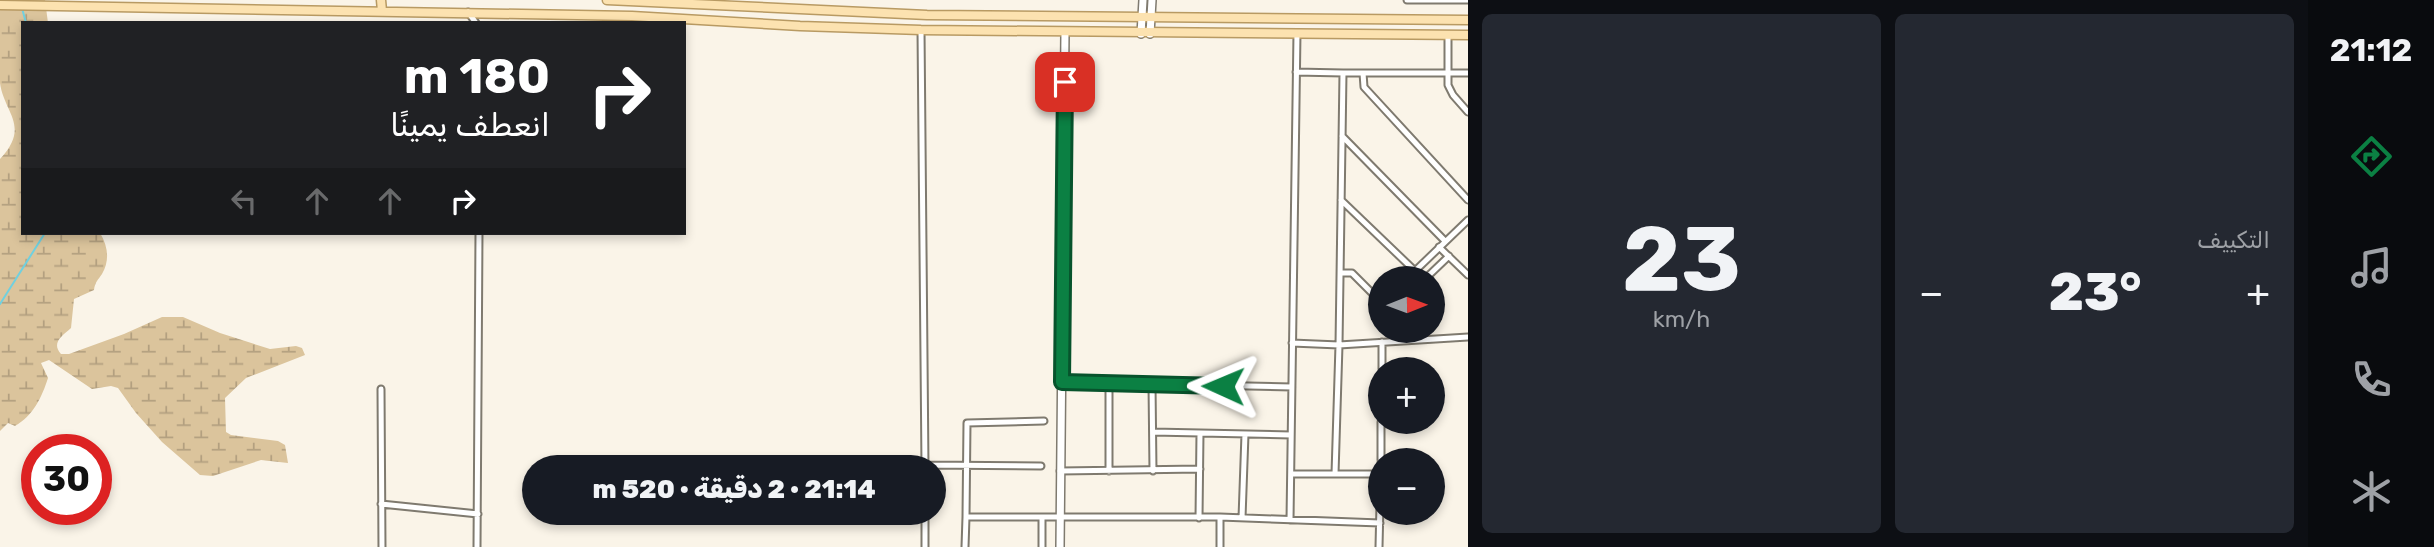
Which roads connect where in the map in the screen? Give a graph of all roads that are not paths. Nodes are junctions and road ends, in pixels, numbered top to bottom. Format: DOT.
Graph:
graph roads {
  1 [pos="381,0"];
  2 [pos="607,0"];
  3 [pos="621,0"];
  4 [pos="1143,0"];
  5 [pos="1152,0"];
  6 [pos="1407,0"];
  7 [pos="1468,0"];
  8 [pos="632,1"];
  9 [pos="0,5"];
  10 [pos="382,10"];
  11 [pos="468,12"];
  12 [pos="496,13"];
  13 [pos="622,16"];
  14 [pos="632,16"];
  15 [pos="1145,17"];
  16 [pos="1468,20"];
  17 [pos="475,21"];
  18 [pos="488,21"];
  19 [pos="921,30"];
  20 [pos="1065,32"];
  21 [pos="1297,33"];
  22 [pos="1146,34"];
  23 [pos="1448,35"];
  24 [pos="1468,35"];
  25 [pos="1296,72"];
  26 [pos="1363,73"];
  27 [pos="1447,73"];
  28 [pos="1468,73"];
  29 [pos="1343,74"];
  30 [pos="1468,112"];
  31 [pos="1342,136"];
  32 [pos="1341,200"];
  33 [pos="1468,200"];
  34 [pos="1468,220"];
  35 [pos="479,235"];
  36 [pos="1446,241"];
  37 [pos="1439,247"];
  38 [pos="1449,256"];
  39 [pos="1439,266"];
  40 [pos="1341,273"];
  41 [pos="1468,275"];
  42 [pos="1368,289"];
  43 [pos="1468,337"];
  44 [pos="1446,338"];
  45 [pos="1292,343"];
  46 [pos="1368,343"];
  47 [pos="1339,345"];
  48 [pos="1062,382"];
  49 [pos="1109,383"];
  50 [pos="1152,384"];
  51 [pos="1292,387"];
  52 [pos="381,389"];
  53 [pos="1044,421"];
  54 [pos="1153,432"];
  55 [pos="1200,433"];
  56 [pos="1245,434"];
  57 [pos="1291,435"];
  58 [pos="925,455"];
  59 [pos="946,466"];
  60 [pos="966,466"];
  61 [pos="1041,466"];
  62 [pos="1200,468"];
  63 [pos="1060,471"];
  64 [pos="1109,471"];
  65 [pos="1153,471"];
  66 [pos="1291,474"];
  67 [pos="1335,474"];
  68 [pos="1368,474"];
  69 [pos="382,504"];
  70 [pos="478,514"];
  71 [pos="1060,516"];
  72 [pos="966,517"];
  73 [pos="1220,517"];
  74 [pos="1042,518"];
  75 [pos="1199,518"];
  76 [pos="1242,518"];
  77 [pos="1290,520"];
  78 [pos="1368,523"];
  79 [pos="925,525"];
  80 [pos="1380,525"];
  81 [pos="382,547"];
  82 [pos="477,547"];
  83 [pos="925,547"];
  84 [pos="965,547"];
  85 [pos="1042,547"];
  86 [pos="1060,547"];
  87 [pos="1220,547"];
  88 [pos="1379,547"];
  1 -- 10 [label="main road"];
  2 -- 3 [label="main road"];
  3 -- 8 [label="main road"];
  3 -- 13 [label="street"];
  4 -- 15 [label="street"];
  5 -- 15 [label="street"];
  6 -- 7 [label="street"];
  8 -- 14 [label="street"];
  8 -- 15 [label="main road"];
  9 -- 10 [label="main road"];
  10 -- 11 [label="main road"];
  11 -- 12 [label="main road"];
  11 -- 17 [label="street"];
  12 -- 13 [label="main road"];
  12 -- 18 [label="street"];
  13 -- 14 [label="main road"];
  14 -- 19 [label="main road"];
  15 -- 16 [label="main road"];
  15 -- 22 [label="street"];
  19 -- 20 [label="main road"];
  19 -- 58 [label="street"];
  20 -- 22 [label="main road"];
  20 -- 48 [label="street"];
  21 -- 22 [label="main road"];
  21 -- 23 [label="main road"];
  21 -- 25 [label="street"];
  23 -- 24 [label="main road"];
  23 -- 27 [label="street"];
  25 -- 29 [label="street"];
  25 -- 45 [label="street"];
  26 -- 27 [label="street"];
  26 -- 29 [label="street"];
  26 -- 33 [label="street"];
  27 -- 28 [label="street"];
  27 -- 30 [label="street"];
  29 -- 31 [label="street"];
  31 -- 32 [label="street"];
  31 -- 36 [label="street"];
  32 -- 37 [label="street"];
  32 -- 40 [label="street"];
  34 -- 36 [label="street"];
  35 -- 70 [label="street"];
  36 -- 37 [label="street"];
  37 -- 38 [label="street"];
  38 -- 39 [label="street"];
  38 -- 41 [label="street"];
  40 -- 42 [label="street"];
  40 -- 47 [label="street"];
  43 -- 44 [label="street"];
  45 -- 47 [label="street"];
  45 -- 51 [label="street"];
  46 -- 47 [label="street"];
  47 -- 67 [label="street"];
  48 -- 49 [label="street"];
  48 -- 63 [label="street"];
  49 -- 50 [label="street"];
  49 -- 64 [label="street"];
  50 -- 51 [label="street"];
  50 -- 54 [label="street"];
  51 -- 57 [label="street"];
  52 -- 69 [label="street"];
  53 -- 60 [label="street"];
  54 -- 55 [label="street"];
  54 -- 65 [label="street"];
  55 -- 56 [label="street"];
  55 -- 62 [label="street"];
  56 -- 57 [label="street"];
  56 -- 76 [label="street"];
  57 -- 66 [label="street"];
  59 -- 60 [label="street"];
  60 -- 61 [label="street"];
  60 -- 72 [label="street"];
  62 -- 65 [label="street"];
  62 -- 75 [label="street"];
  63 -- 64 [label="street"];
  63 -- 71 [label="street"];
  64 -- 65 [label="street"];
  66 -- 67 [label="street"];
  66 -- 77 [label="street"];
  67 -- 68 [label="street"];
  69 -- 70 [label="street"];
  69 -- 81 [label="street"];
  70 -- 82 [label="street"];
  71 -- 74 [label="street"];
  71 -- 75 [label="street"];
  71 -- 86 [label="street"];
  72 -- 74 [label="street"];
  72 -- 84 [label="street"];
  73 -- 75 [label="street"];
  73 -- 76 [label="street"];
  73 -- 87 [label="street"];
  74 -- 85 [label="street"];
  76 -- 77 [label="street"];
  77 -- 78 [label="street"];
  79 -- 83 [label="street"];
  80 -- 88 [label="street"];
}
